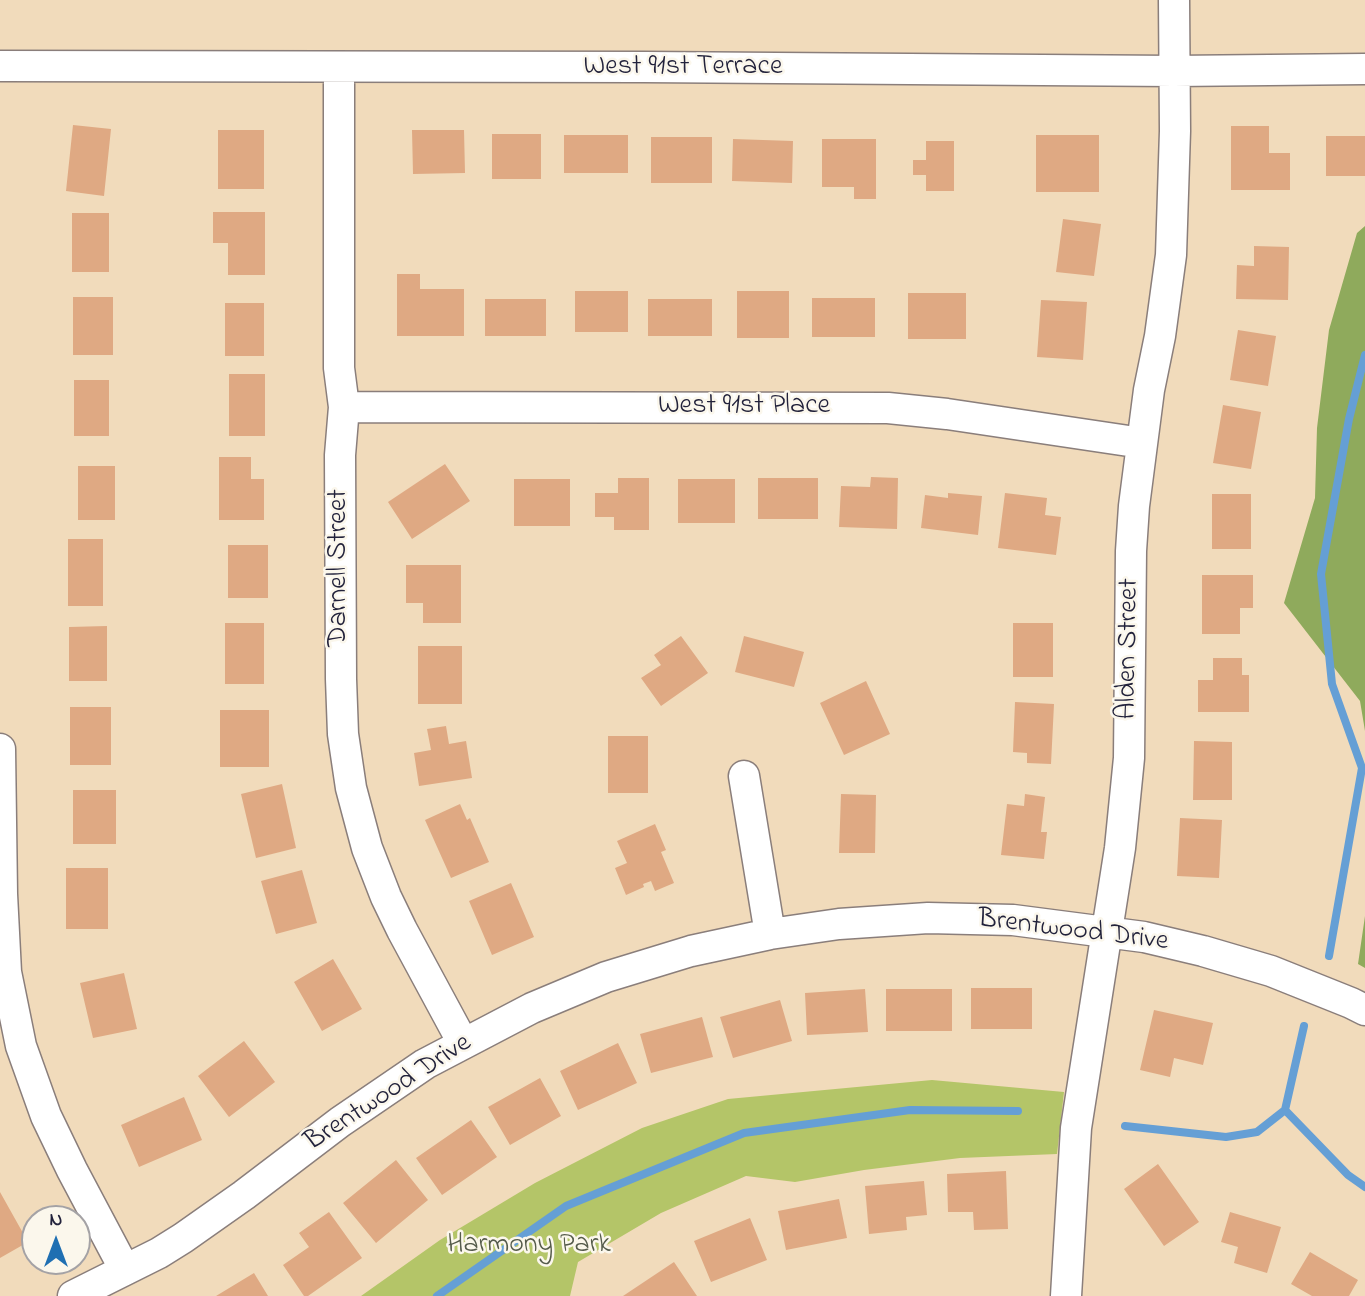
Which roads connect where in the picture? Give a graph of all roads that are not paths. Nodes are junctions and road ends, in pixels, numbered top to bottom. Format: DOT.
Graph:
graph roads {
  1 [pos="1174,0"];
  2 [pos="0,66"];
  3 [pos="339,67"];
  4 [pos="1365,69"];
  5 [pos="1174,71"];
  6 [pos="344,407"];
  7 [pos="1142,443"];
  8 [pos="0,749"];
  9 [pos="744,776"];
  10 [pos="1107,932"];
  11 [pos="770,934"];
  12 [pos="1365,1010"];
  13 [pos="463,1043"];
  14 [pos="125,1270"];
  15 [pos="73,1296"];
  16 [pos="1066,1296"];
  1 -- 5 [label="street, Alden Street"];
  2 -- 3 [label="street, West 91st Terrace"];
  3 -- 5 [label="street, West 91st Terrace"];
  3 -- 6 [label="street, Darnell Street"];
  4 -- 5 [label="street, West 91st Terrace"];
  5 -- 7 [label="street, Alden Street"];
  6 -- 7 [label="street, West 91st Place"];
  6 -- 13 [label="street, Darnell Street"];
  7 -- 10 [label="street, Alden Street"];
  8 -- 14 [label="street"];
  9 -- 11 [label="street"];
  10 -- 11 [label="street, Brentwood Drive"];
  10 -- 12 [label="street, Brentwood Drive"];
  10 -- 16 [label="street, Alden Street"];
  11 -- 13 [label="street, Brentwood Drive"];
  13 -- 14 [label="street, Brentwood Drive"];
  14 -- 15 [label="street, Brentwood Drive"];
}
